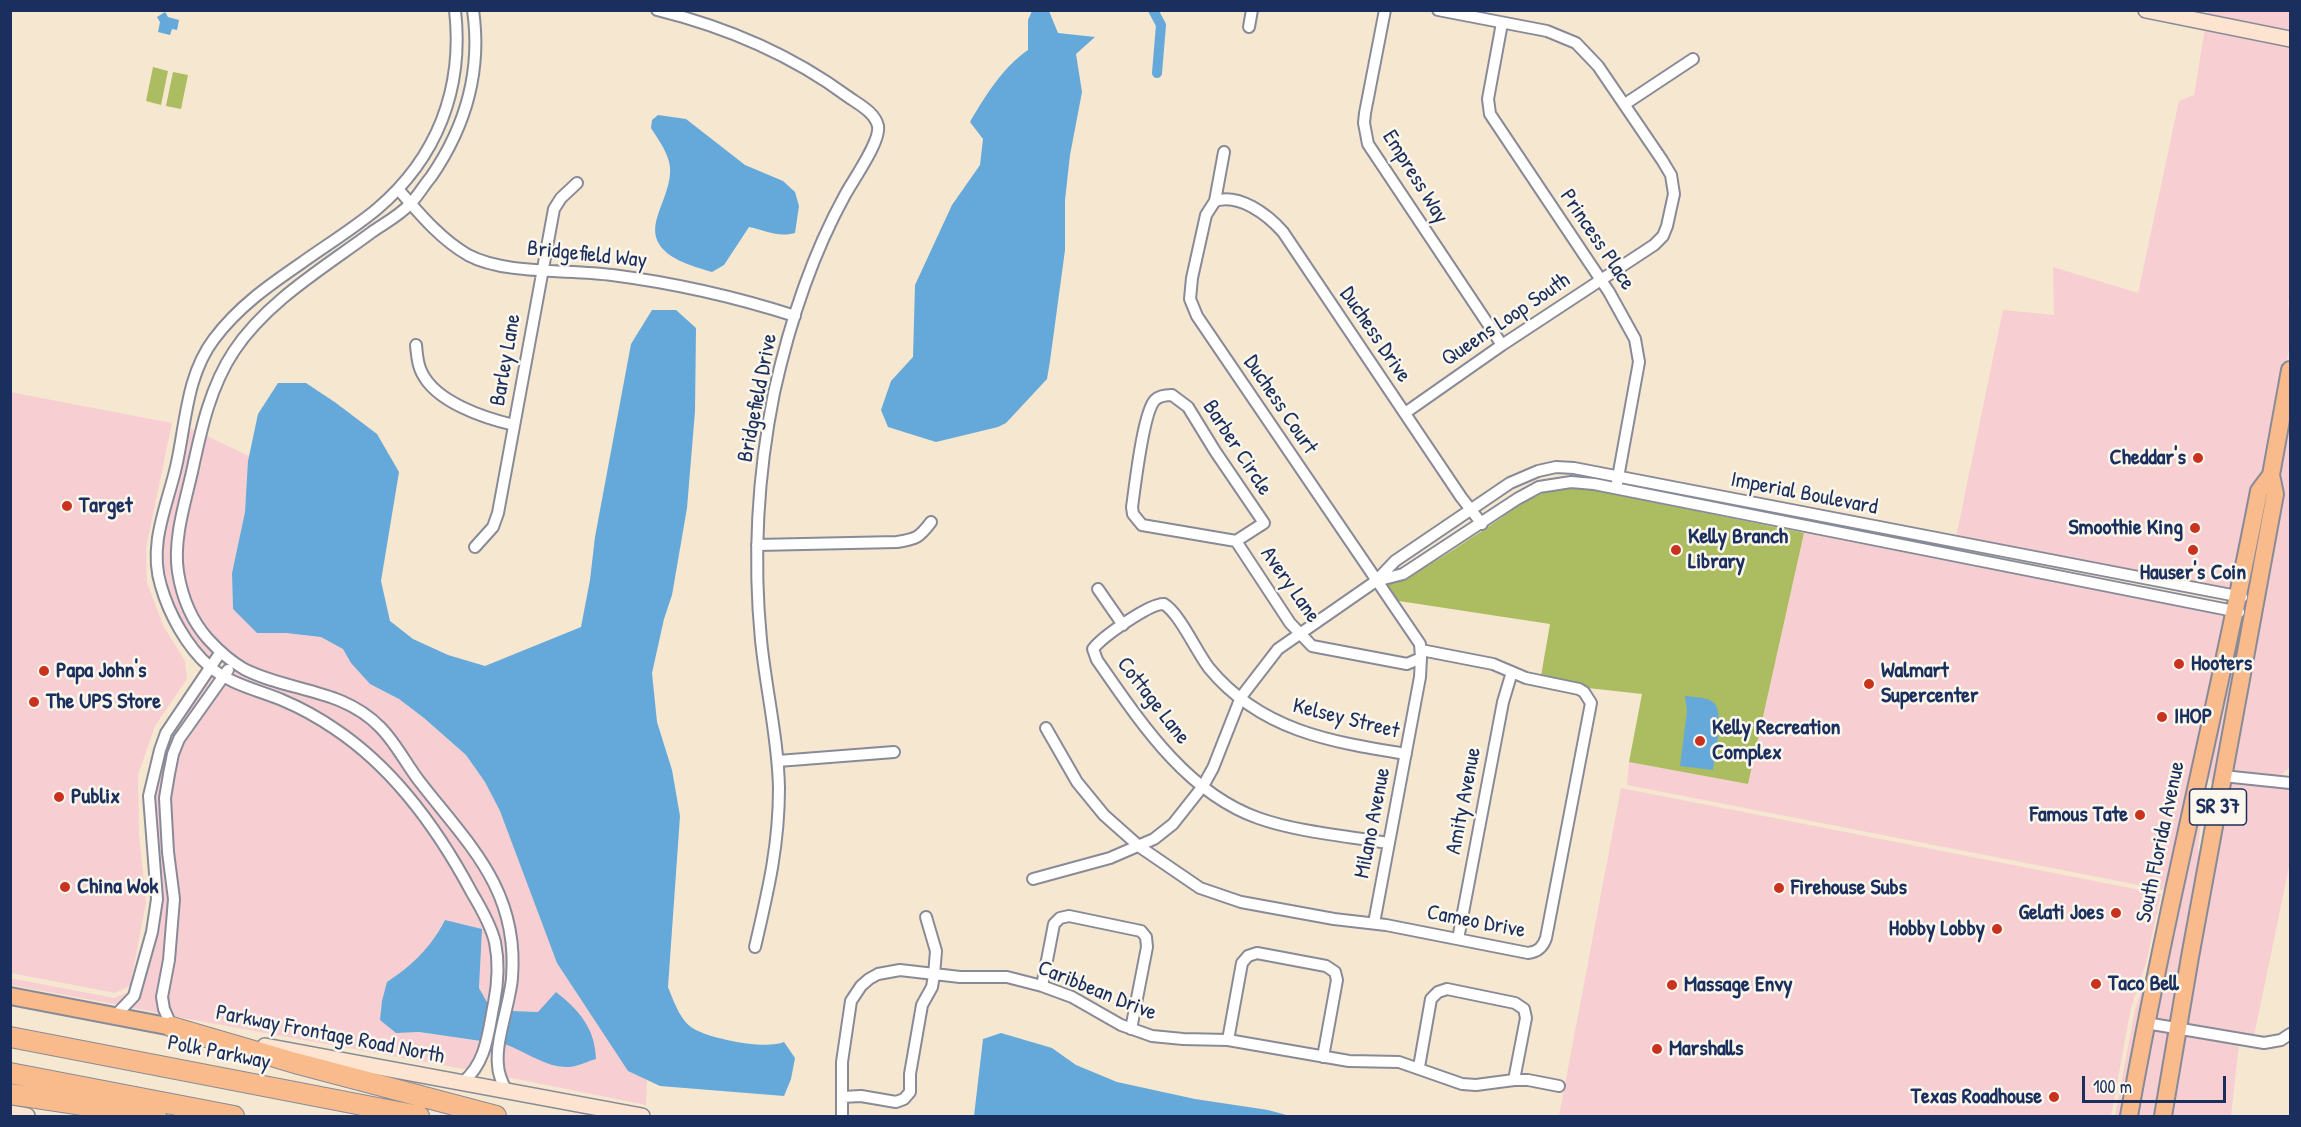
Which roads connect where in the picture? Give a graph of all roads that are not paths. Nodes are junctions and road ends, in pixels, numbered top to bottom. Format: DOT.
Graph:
graph roads {
  1 [pos="455,10"];
  2 [pos="473,10"];
  3 [pos="657,10"];
  4 [pos="1252,10"];
  5 [pos="1385,10"];
  6 [pos="1438,10"];
  7 [pos="2146,10"];
  8 [pos="1502,23"];
  9 [pos="1249,27"];
  10 [pos="2290,39"];
  11 [pos="1693,59"];
  12 [pos="1626,104"];
  13 [pos="1224,152"];
  14 [pos="577,183"];
  15 [pos="398,189"];
  16 [pos="1215,201"];
  17 [pos="411,204"];
  18 [pos="542,270"];
  19 [pos="1600,280"];
  20 [pos="795,316"];
  21 [pos="416,345"];
  22 [pos="1502,345"];
  23 [pos="2290,370"];
  24 [pos="1405,413"];
  25 [pos="514,424"];
  26 [pos="1618,476"];
  27 [pos="1615,489"];
  28 [pos="1471,509"];
  29 [pos="931,522"];
  30 [pos="1482,524"];
  31 [pos="1236,541"];
  32 [pos="757,545"];
  33 [pos="475,547"];
  34 [pos="1376,581"];
  35 [pos="1098,589"];
  36 [pos="2246,606"];
  37 [pos="1123,625"];
  38 [pos="1300,634"];
  39 [pos="1093,649"];
  40 [pos="220,653"];
  41 [pos="1421,654"];
  42 [pos="234,662"];
  43 [pos="210,667"];
  44 [pos="1512,672"];
  45 [pos="224,676"];
  46 [pos="1240,697"];
  47 [pos="1046,728"];
  48 [pos="894,752"];
  49 [pos="1406,754"];
  50 [pos="778,761"];
  51 [pos="2200,769"];
  52 [pos="2223,776"];
  53 [pos="2288,779"];
  54 [pos="1203,786"];
  55 [pos="1388,843"];
  56 [pos="1140,847"];
  57 [pos="2206,869"];
  58 [pos="1033,879"];
  59 [pos="926,917"];
  60 [pos="1374,923"];
  61 [pos="1458,939"];
  62 [pos="755,947"];
  63 [pos="934,975"];
  64 [pos="1042,986"];
  65 [pos="10,996"];
  66 [pos="114,1017"];
  67 [pos="2146,1023"];
  68 [pos="172,1027"];
  69 [pos="1131,1029"];
  70 [pos="2178,1029"];
  71 [pos="2290,1034"];
  72 [pos="10,1037"];
  73 [pos="1228,1040"];
  74 [pos="1323,1057"];
  75 [pos="1419,1067"];
  76 [pos="10,1073"];
  77 [pos="1514,1080"];
  78 [pos="464,1082"];
  79 [pos="1559,1086"];
  80 [pos="506,1090"];
  81 [pos="10,1094"];
  82 [pos="842,1097"];
  83 [pos="10,1113"];
  84 [pos="27,1116"];
  85 [pos="156,1116"];
  86 [pos="234,1116"];
  87 [pos="419,1116"];
  88 [pos="496,1116"];
  89 [pos="642,1116"];
  90 [pos="842,1116"];
  91 [pos="2129,1116"];
  92 [pos="2163,1116"];
  1 -- 15 [label="street"];
  2 -- 17 [label="street"];
  3 -- 20 [label="street, Bridgefield Drive"];
  4 -- 9 [label="street"];
  5 -- 22 [label="street, Empress Way"];
  6 -- 8 [label="street, Queens Loop South"];
  7 -- 10 [label="main road"];
  8 -- 12 [label="street, Queens Loop South"];
  8 -- 19 [label="street, Princess Place"];
  11 -- 12 [label="street"];
  12 -- 19 [label="street, Queens Loop South"];
  13 -- 16 [label="street, Duchess Court"];
  14 -- 18 [label="street, Barley Lane"];
  15 -- 17 [label="street, Bridgefield Way"];
  15 -- 43 [label="street"];
  16 -- 24 [label="street, Duchess Drive"];
  16 -- 34 [label="street, Duchess Court"];
  17 -- 18 [label="street, Bridgefield Way"];
  17 -- 40 [label="street"];
  18 -- 20 [label="street, Bridgefield Way"];
  18 -- 25 [label="street, Barley Lane"];
  19 -- 22 [label="street, Queens Loop South"];
  19 -- 26 [label="street, Princess Place"];
  20 -- 32 [label="street, Bridgefield Drive"];
  21 -- 25 [label="street"];
  22 -- 24 [label="street, Queens Loop South"];
  23 -- 36 [label="main road, South Florida Avenue / SR 37"];
  24 -- 28 [label="street, Duchess Drive"];
  25 -- 33 [label="street, Barley Lane"];
  26 -- 27 [label="street, Princess Place"];
  26 -- 28 [label="street, Imperial Boulevard"];
  26 -- 36 [label="street, Imperial Boulevard"];
  27 -- 30 [label="street, Imperial Boulevard"];
  27 -- 36 [label="street, Imperial Boulevard"];
  28 -- 30 [label="street, Duchess Drive"];
  28 -- 34 [label="street, Imperial Boulevard"];
  29 -- 32 [label="street"];
  30 -- 34 [label="street, Imperial Boulevard"];
  31 -- 31 [label="street, Barber Circle"];
  31 -- 38 [label="street, Avery Lane"];
  32 -- 50 [label="street, Bridgefield Drive"];
  34 -- 38 [label="street, Imperial Boulevard"];
  34 -- 41 [label="street, Duchess Court"];
  35 -- 37 [label="street"];
  36 -- 51 [label="main road, South Florida Avenue / SR 37"];
  36 -- 52 [label="main road, South Florida Avenue / SR 37"];
  37 -- 39 [label="street, Kelsey Street"];
  37 -- 46 [label="street, Kelsey Street"];
  38 -- 41 [label="street, Avery Lane"];
  38 -- 46 [label="street, Imperial Boulevard"];
  39 -- 54 [label="street, Cottage Lane"];
  40 -- 42 [label="street"];
  40 -- 43 [label="street"];
  41 -- 44 [label="street, Cameo Drive"];
  41 -- 49 [label="street, Milano Avenue"];
  42 -- 45 [label="street"];
  42 -- 80 [label="street"];
  43 -- 45 [label="street"];
  43 -- 66 [label="street"];
  44 -- 61 [label="street, Amity Avenue"];
  44 -- 61 [label="street, Cameo Drive"];
  45 -- 68 [label="street"];
  45 -- 78 [label="street"];
  46 -- 49 [label="street, Kelsey Street"];
  46 -- 54 [label="street, Imperial Boulevard"];
  47 -- 56 [label="street, Cameo Drive"];
  48 -- 50 [label="street"];
  49 -- 55 [label="street, Milano Avenue"];
  50 -- 62 [label="street, Bridgefield Drive"];
  51 -- 57 [label="main road"];
  51 -- 67 [label="main road, South Florida Avenue / SR 37"];
  52 -- 53 [label="street"];
  52 -- 57 [label="main road, South Florida Avenue / SR 37"];
  54 -- 55 [label="street, Cottage Lane"];
  54 -- 56 [label="street, Imperial Boulevard"];
  55 -- 60 [label="street, Milano Avenue"];
  56 -- 58 [label="street, Imperial Boulevard"];
  56 -- 60 [label="street, Cameo Drive"];
  57 -- 70 [label="main road, South Florida Avenue / SR 37"];
  59 -- 63 [label="street"];
  60 -- 61 [label="street, Cameo Drive"];
  63 -- 64 [label="street, Caribbean Drive"];
  63 -- 82 [label="street, Caribbean Drive"];
  63 -- 82 [label="street"];
  64 -- 69 [label="street, Caribbean Drive"];
  64 -- 69 [label="street"];
  65 -- 66 [label="main road, Parkway Frontage Road North"];
  66 -- 68 [label="main road, Parkway Frontage Road North"];
  67 -- 70 [label="street"];
  67 -- 91 [label="main road, South Florida Avenue / SR 37"];
  68 -- 78 [label="main road, Parkway Frontage Road North"];
  68 -- 88 [label="highway"];
  69 -- 73 [label="street, Caribbean Drive"];
  70 -- 71 [label="street"];
  70 -- 92 [label="main road, South Florida Avenue / SR 37"];
  72 -- 87 [label="highway, Polk Parkway"];
  73 -- 74 [label="street, Caribbean Drive"];
  73 -- 74 [label="street"];
  74 -- 75 [label="street, Caribbean Drive"];
  75 -- 77 [label="street, Caribbean Drive"];
  75 -- 77 [label="street"];
  76 -- 86 [label="highway"];
  77 -- 79 [label="street, Caribbean Drive"];
  78 -- 80 [label="main road, Parkway Frontage Road North"];
  80 -- 89 [label="main road, Parkway Frontage Road North"];
  81 -- 85 [label="highway"];
  82 -- 90 [label="street, Caribbean Drive"];
  83 -- 84 [label="main road"];
}
